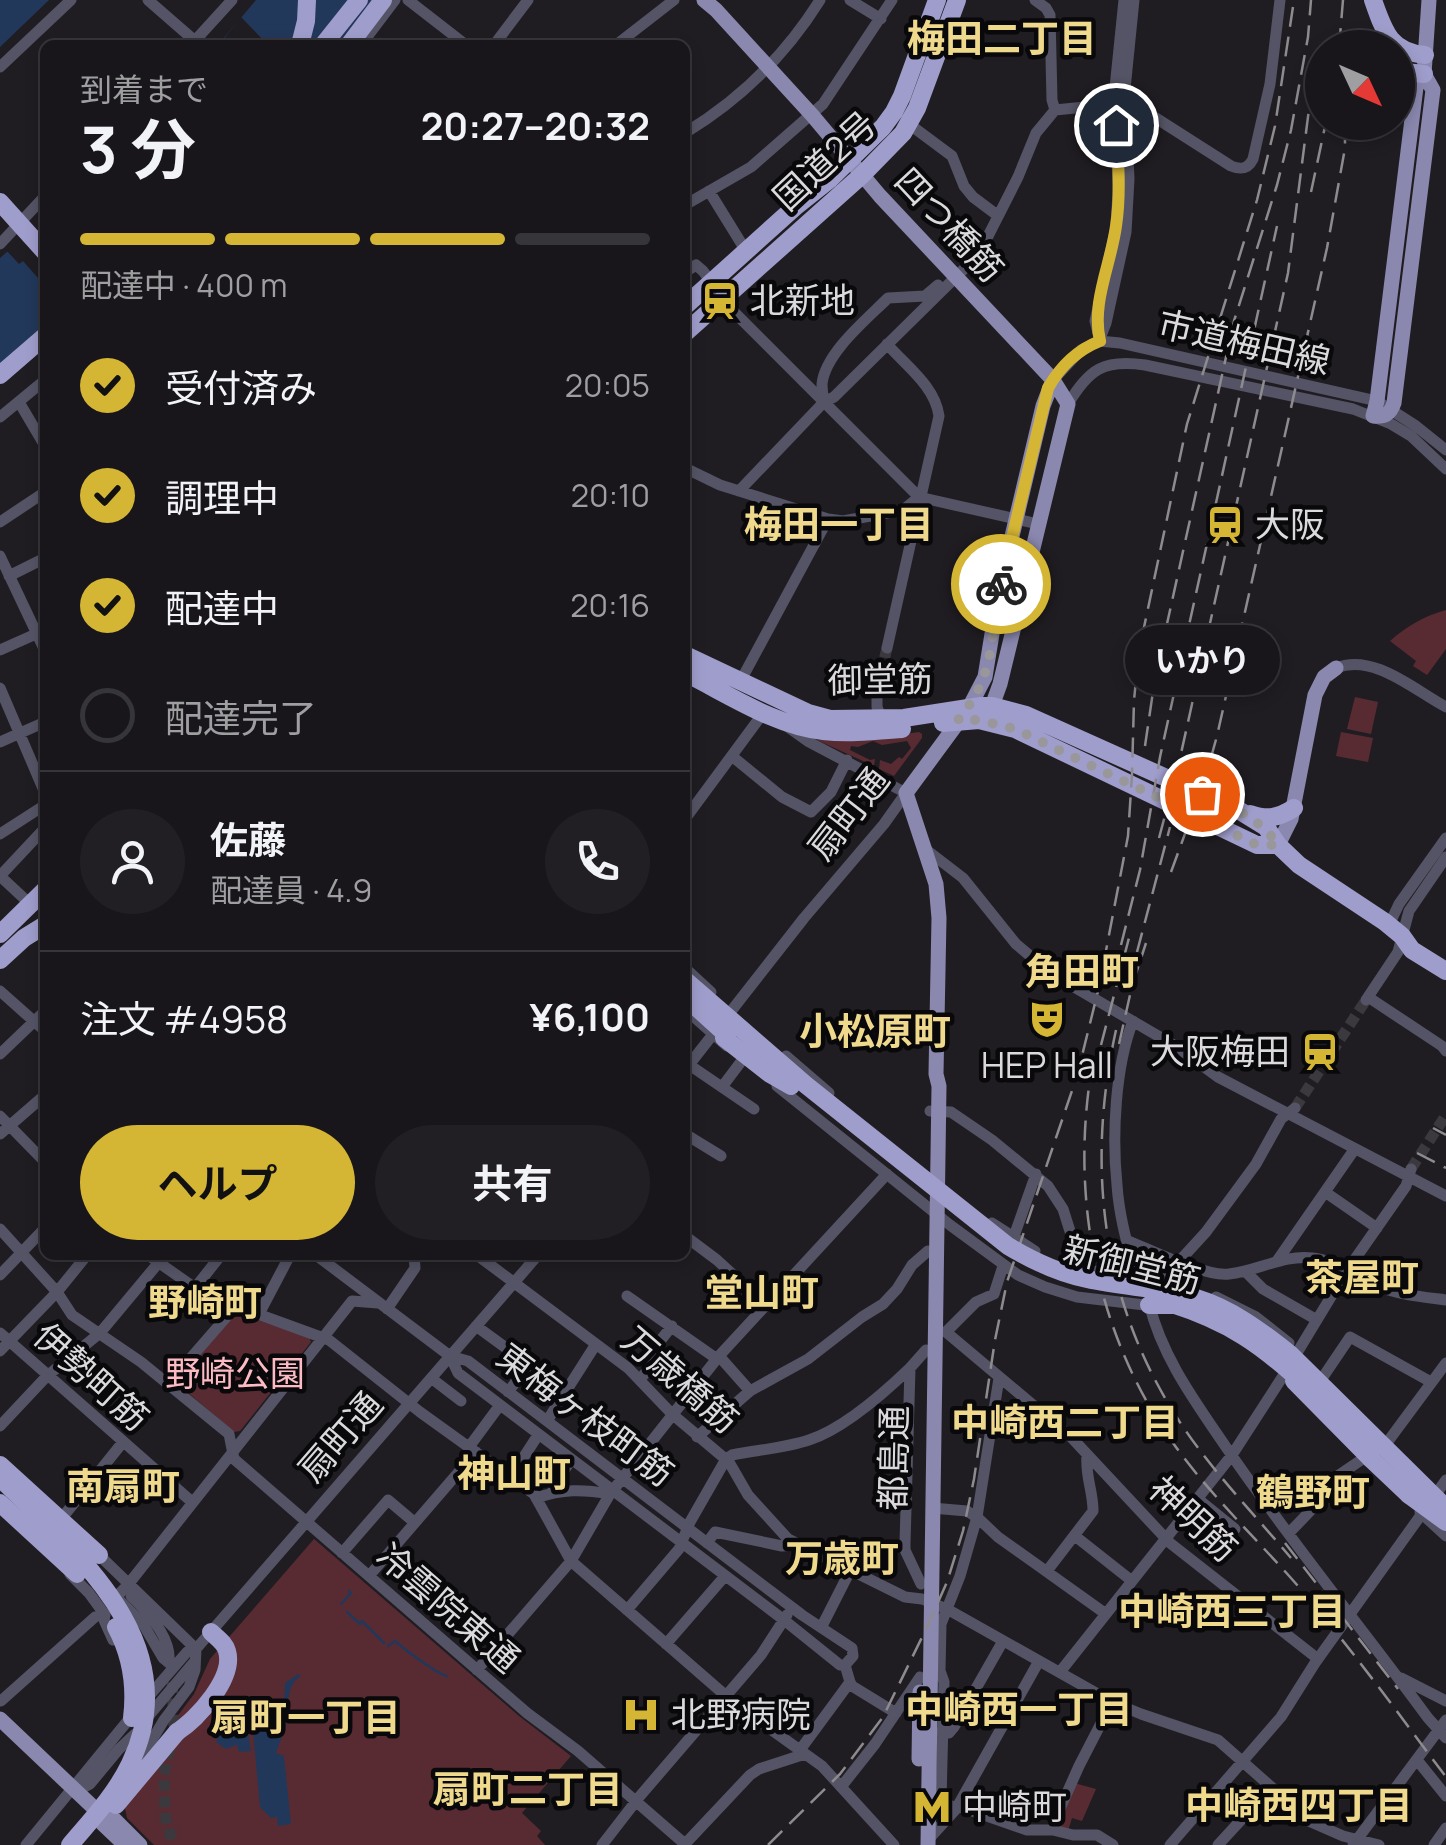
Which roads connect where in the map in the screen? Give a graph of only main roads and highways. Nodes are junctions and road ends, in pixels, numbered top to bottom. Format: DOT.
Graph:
graph roads {
  1 [pos="307,0"];
  2 [pos="358,0"];
  3 [pos="383,0"];
  4 [pos="704,0"];
  5 [pos="937,0"];
  6 [pos="957,0"];
  7 [pos="1365,0"];
  8 [pos="1373,0"];
  9 [pos="1429,0"];
  10 [pos="1375,30"];
  11 [pos="301,40"];
  12 [pos="327,40"];
  13 [pos="353,40"];
  14 [pos="1424,64"];
  15 [pos="1415,68"];
  16 [pos="849,159"];
  17 [pos="862,175"];
  18 [pos="0,202"];
  19 [pos="40,246"];
  20 [pos="690,301"];
  21 [pos="690,329"];
  22 [pos="40,340"];
  23 [pos="0,375"];
  24 [pos="1052,380"];
  25 [pos="690,657"];
  26 [pos="1336,668"];
  27 [pos="690,675"];
  28 [pos="969,718"];
  29 [pos="906,793"];
  30 [pos="1294,808"];
  31 [pos="1236,809"];
  32 [pos="1278,845"];
  33 [pos="40,912"];
  34 [pos="40,913"];
  35 [pos="1395,930"];
  36 [pos="0,937"];
  37 [pos="1446,957"];
  38 [pos="0,960"];
  39 [pos="1446,971"];
  40 [pos="690,978"];
  41 [pos="690,1004"];
  42 [pos="798,1086"];
  43 [pos="932,1210"];
  44 [pos="1149,1305"];
  45 [pos="936,1332"];
  46 [pos="1,1470"];
  47 [pos="0,1493"];
  48 [pos="1444,1494"];
  49 [pos="0,1506"];
  50 [pos="920,1510"];
  51 [pos="1446,1521"];
  52 [pos="99,1555"];
  53 [pos="77,1574"];
  54 [pos="924,1595"];
  55 [pos="211,1632"];
  56 [pos="0,1719"];
  57 [pos="94,1808"];
  58 [pos="925,1844"];
  59 [pos="56,1845"];
  60 [pos="69,1845"];
  61 [pos="82,1845"];
  62 [pos="125,1845"];
  63 [pos="140,1845"];
  1 -- 11 [label="highway"];
  2 -- 12 [label="highway"];
  3 -- 13 [label="highway"];
  4 -- 16 [label="main road, 四つ橋筋"];
  5 -- 16 [label="highway"];
  6 -- 17 [label="highway, 国道2号"];
  7 -- 10 [label="highway"];
  8 -- 14 [label="highway"];
  9 -- 14 [label="main road"];
  14 -- 14 [label="main road"];
  14 -- 15 [label="highway"];
  16 -- 17 [label="main road, 四つ橋筋"];
  16 -- 20 [label="highway"];
  17 -- 21 [label="highway, 国道2号"];
  17 -- 24 [label="main road, 四つ橋筋"];
  18 -- 19 [label="highway"];
  22 -- 23 [label="highway"];
  24 -- 28 [label="main road"];
  24 -- 28 [label="main road, 四つ橋筋"];
  25 -- 28 [label="highway, 御堂筋"];
  26 -- 30 [label="main road"];
  27 -- 28 [label="highway, 御堂筋"];
  28 -- 29 [label="main road, 扇町通"];
  28 -- 31 [label="highway"];
  28 -- 32 [label="highway"];
  29 -- 43 [label="main road, 都島通"];
  30 -- 31 [label="highway"];
  30 -- 32 [label="main road"];
  31 -- 32 [label="highway"];
  32 -- 35 [label="highway"];
  33 -- 36 [label="highway"];
  34 -- 38 [label="highway"];
  35 -- 37 [label="highway"];
  35 -- 39 [label="highway"];
  40 -- 42 [label="highway, bridge"];
  41 -- 42 [label="highway, bridge"];
  42 -- 48 [label="highway, bridge"];
  42 -- 51 [label="highway, 新御堂筋, bridge"];
  43 -- 45 [label="main road, 都島通"];
  43 -- 45 [label="main road, 都島通"];
  44 -- 51 [label="highway, bridge"];
  45 -- 50 [label="main road, 都島通"];
  45 -- 50 [label="main road, 都島通"];
  46 -- 52 [label="highway"];
  46 -- 60 [label="highway, bridge"];
  47 -- 53 [label="highway"];
  49 -- 53 [label="highway"];
  50 -- 54 [label="main road, 都島通"];
  50 -- 54 [label="main road, 都島通"];
  53 -- 59 [label="highway, bridge"];
  54 -- 58 [label="main road, 都島通"];
  54 -- 58 [label="main road, 都島通"];
  55 -- 61 [label="highway, bridge"];
  56 -- 57 [label="main road"];
  57 -- 62 [label="main road"];
  57 -- 63 [label="main road"];
}
